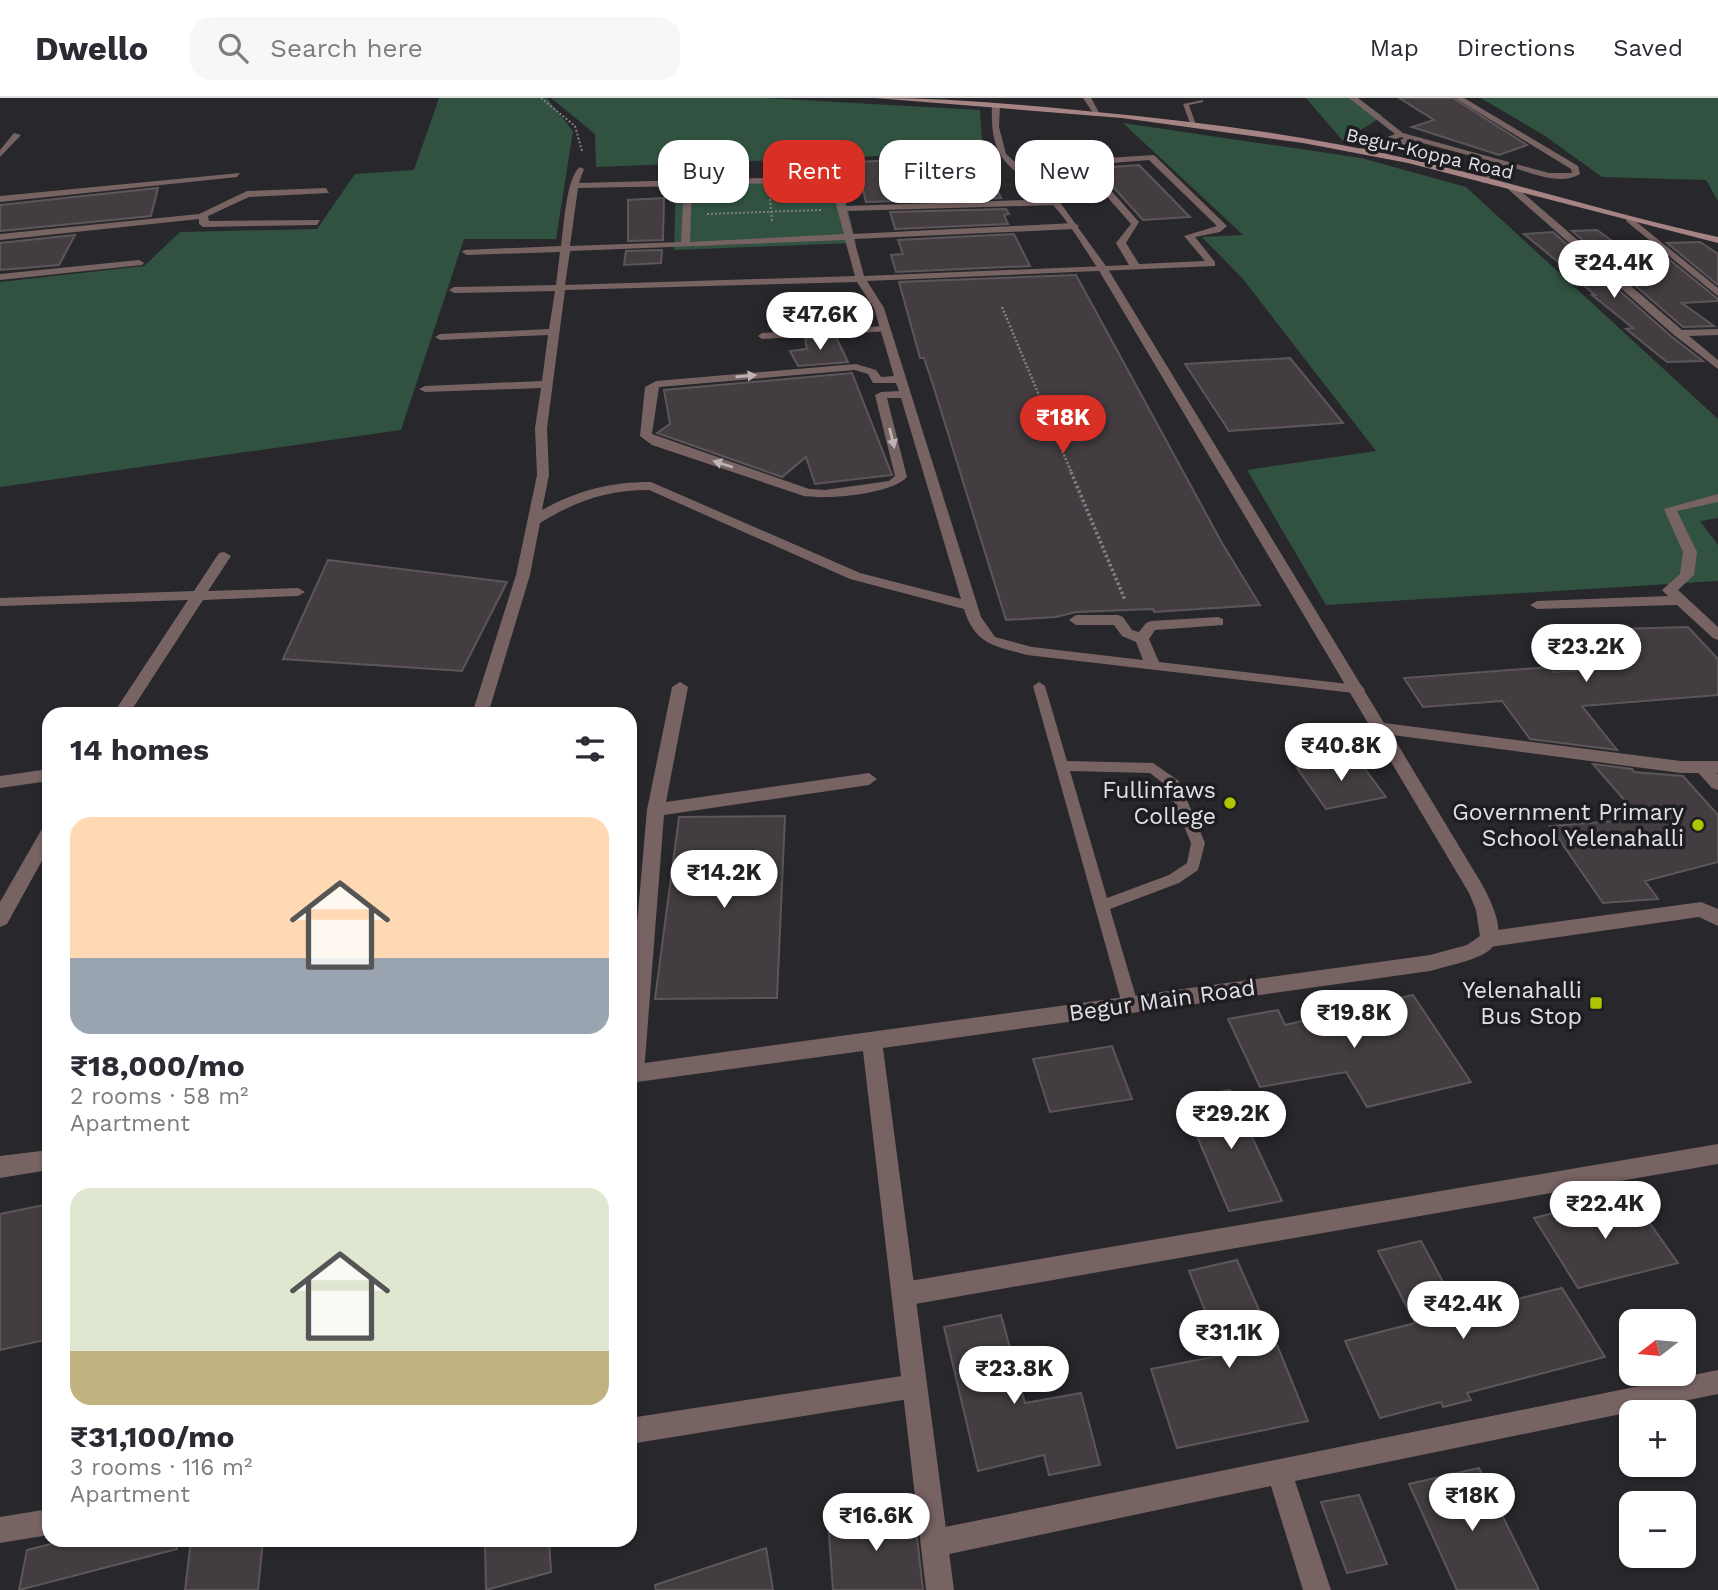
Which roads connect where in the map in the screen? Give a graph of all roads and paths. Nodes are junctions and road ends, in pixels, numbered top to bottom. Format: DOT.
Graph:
graph roads {
  1 [pos="541,98"];
  2 [pos="879,98"];
  3 [pos="1087,98"];
  4 [pos="1353,98"];
  5 [pos="1459,98"];
  6 [pos="1201,101"];
  7 [pos="996,105"];
  8 [pos="1098,114"];
  9 [pos="1192,125"];
  10 [pos="17,135"];
  11 [pos="1400,135"];
  12 [pos="1410,137"];
  13 [pos="1362,151"];
  14 [pos="0,154"];
  15 [pos="1384,156"];
  16 [pos="1114,160"];
  17 [pos="1504,162"];
  18 [pos="1015,167"];
  19 [pos="1474,169"];
  20 [pos="580,170"];
  21 [pos="237,175"];
  22 [pos="1465,175"];
  23 [pos="1483,180"];
  24 [pos="749,181"];
  25 [pos="658,184"];
  26 [pos="573,186"];
  27 [pos="1512,188"];
  28 [pos="326,191"];
  29 [pos="0,199"];
  30 [pos="1114,199"];
  31 [pos="687,203"];
  32 [pos="770,203"];
  33 [pos="1025,203"];
  34 [pos="1057,203"];
  35 [pos="840,209"];
  36 [pos="771,212"];
  37 [pos="706,214"];
  38 [pos="201,216"];
  39 [pos="1629,219"];
  40 [pos="317,222"];
  41 [pos="772,224"];
  42 [pos="1074,226"];
  43 [pos="0,237"];
  44 [pos="848,239"];
  45 [pos="1718,240"];
  46 [pos="685,245"];
  47 [pos="565,249"];
  48 [pos="467,252"];
  49 [pos="139,263"];
  50 [pos="1136,268"];
  51 [pos="1102,269"];
  52 [pos="0,277"];
  53 [pos="860,278"];
  54 [pos="560,288"];
  55 [pos="454,290"];
  56 [pos="1718,293"];
  57 [pos="1002,307"];
  58 [pos="886,329"];
  59 [pos="554,332"];
  60 [pos="1718,332"];
  61 [pos="1678,333"];
  62 [pos="762,336"];
  63 [pos="440,337"];
  64 [pos="1718,366"];
  65 [pos="901,379"];
  66 [pos="877,381"];
  67 [pos="546,384"];
  68 [pos="425,389"];
  69 [pos="906,394"];
  70 [pos="881,395"];
  71 [pos="1718,498"];
  72 [pos="535,520"];
  73 [pos="224,556"];
  74 [pos="298,592"];
  75 [pos="198,596"];
  76 [pos="1681,600"];
  77 [pos="0,602"];
  78 [pos="1537,605"];
  79 [pos="971,606"];
  80 [pos="1129,609"];
  81 [pos="1076,620"];
  82 [pos="1218,622"];
  83 [pos="1718,635"];
  84 [pos="1142,639"];
  85 [pos="1153,666"];
  86 [pos="1039,686"];
  87 [pos="680,687"];
  88 [pos="1357,690"];
  89 [pos="126,707"];
  90 [pos="482,707"];
  91 [pos="1380,728"];
  92 [pos="1062,766"];
  93 [pos="1710,767"];
  94 [pos="42,776"];
  95 [pos="869,779"];
  96 [pos="0,782"];
  97 [pos="1718,785"];
  98 [pos="656,810"];
  99 [pos="42,844"];
  100 [pos="1102,906"];
  101 [pos="1718,918"];
  102 [pos="0,919"];
  103 [pos="1490,939"];
  104 [pos="1130,1004"];
  105 [pos="637,1019"];
  106 [pos="872,1040"];
  107 [pos="637,1073"];
  108 [pos="1718,1154"];
  109 [pos="42,1161"];
  110 [pos="0,1167"];
  111 [pos="904,1294"];
  112 [pos="1718,1382"];
  113 [pos="915,1386"];
  114 [pos="637,1430"];
  115 [pos="1279,1471"];
  116 [pos="42,1523"];
  117 [pos="0,1530"];
  118 [pos="935,1543"];
  119 [pos="940,1590"];
  120 [pos="1317,1590"];
  1 -- 20 [label="path"];
  2 -- 7 [label="main road, Begur-Koppa Road"];
  3 -- 8 [label="street"];
  4 -- 11 [label="street"];
  5 -- 17 [label="street"];
  6 -- 9 [label="lane"];
  7 -- 8 [label="main road, Begur-Koppa Road"];
  7 -- 18 [label="street"];
  8 -- 9 [label="main road, Begur-Koppa Road"];
  9 -- 13 [label="main road, Begur-Koppa Road"];
  10 -- 14 [label="street"];
  11 -- 12 [label="street"];
  11 -- 13 [label="street"];
  12 -- 15 [label="street"];
  12 -- 17 [label="street"];
  13 -- 15 [label="main road, Begur-Koppa Road"];
  15 -- 22 [label="main road, Begur-Koppa Road"];
  16 -- 50 [label="street"];
  17 -- 23 [label="street"];
  19 -- 22 [label="street"];
  20 -- 26 [label="street"];
  21 -- 29 [label="street"];
  22 -- 23 [label="main road, Begur-Koppa Road"];
  23 -- 27 [label="main road, Begur-Koppa Road"];
  24 -- 35 [label="street"];
  25 -- 26 [label="street"];
  26 -- 47 [label="street"];
  27 -- 39 [label="main road, Begur-Koppa Road"];
  27 -- 61 [label="street"];
  28 -- 38 [label="street"];
  30 -- 50 [label="street"];
  31 -- 46 [label="street"];
  32 -- 36 [label="path"];
  33 -- 35 [label="street"];
  34 -- 42 [label="street"];
  35 -- 36 [label="path"];
  35 -- 44 [label="street"];
  36 -- 37 [label="path"];
  36 -- 41 [label="path"];
  38 -- 40 [label="street"];
  38 -- 43 [label="street"];
  39 -- 45 [label="main road, Begur-Koppa Road"];
  39 -- 56 [label="street"];
  42 -- 44 [label="street"];
  42 -- 51 [label="street"];
  44 -- 46 [label="street"];
  44 -- 53 [label="street"];
  46 -- 47 [label="street"];
  47 -- 48 [label="street"];
  47 -- 54 [label="street"];
  49 -- 52 [label="street"];
  50 -- 51 [label="street"];
  51 -- 53 [label="street"];
  51 -- 88 [label="street"];
  53 -- 54 [label="street"];
  53 -- 58 [label="street"];
  54 -- 55 [label="street"];
  54 -- 59 [label="street"];
  57 -- 80 [label="path"];
  58 -- 62 [label="lane"];
  58 -- 65 [label="street"];
  59 -- 63 [label="street"];
  59 -- 67 [label="street"];
  60 -- 61 [label="street"];
  61 -- 64 [label="street"];
  65 -- 66 [label="street"];
  65 -- 69 [label="street"];
  66 -- 70 [label="street"];
  70 -- 66 [label="street, one-way"];
  67 -- 68 [label="street"];
  67 -- 72 [label="street"];
  69 -- 70 [label="street"];
  69 -- 79 [label="street"];
  71 -- 76 [label="street"];
  72 -- 79 [label="street"];
  72 -- 90 [label="street"];
  73 -- 75 [label="street"];
  74 -- 75 [label="street"];
  75 -- 77 [label="street"];
  75 -- 89 [label="street"];
  76 -- 78 [label="street"];
  76 -- 83 [label="street"];
  79 -- 85 [label="street"];
  81 -- 84 [label="street"];
  82 -- 84 [label="street"];
  84 -- 85 [label="street"];
  85 -- 88 [label="street"];
  86 -- 92 [label="lane"];
  87 -- 98 [label="street"];
  88 -- 91 [label="street"];
  91 -- 93 [label="street"];
  91 -- 103 [label="street"];
  92 -- 100 [label="lane"];
  92 -- 100 [label="lane"];
  93 -- 97 [label="street"];
  94 -- 96 [label="street"];
  95 -- 98 [label="street"];
  98 -- 105 [label="street"];
  99 -- 102 [label="street"];
  100 -- 104 [label="lane"];
  101 -- 103 [label="street, Begur Main Road"];
  103 -- 104 [label="street, Begur Main Road"];
  104 -- 106 [label="street, Begur Main Road"];
  106 -- 107 [label="street, Begur Main Road"];
  106 -- 111 [label="street"];
  108 -- 111 [label="street"];
  109 -- 110 [label="street"];
  111 -- 113 [label="street"];
  112 -- 115 [label="street"];
  113 -- 114 [label="street"];
  113 -- 118 [label="street"];
  115 -- 118 [label="street"];
  115 -- 120 [label="street"];
  116 -- 117 [label="street"];
  118 -- 119 [label="street"];
}
